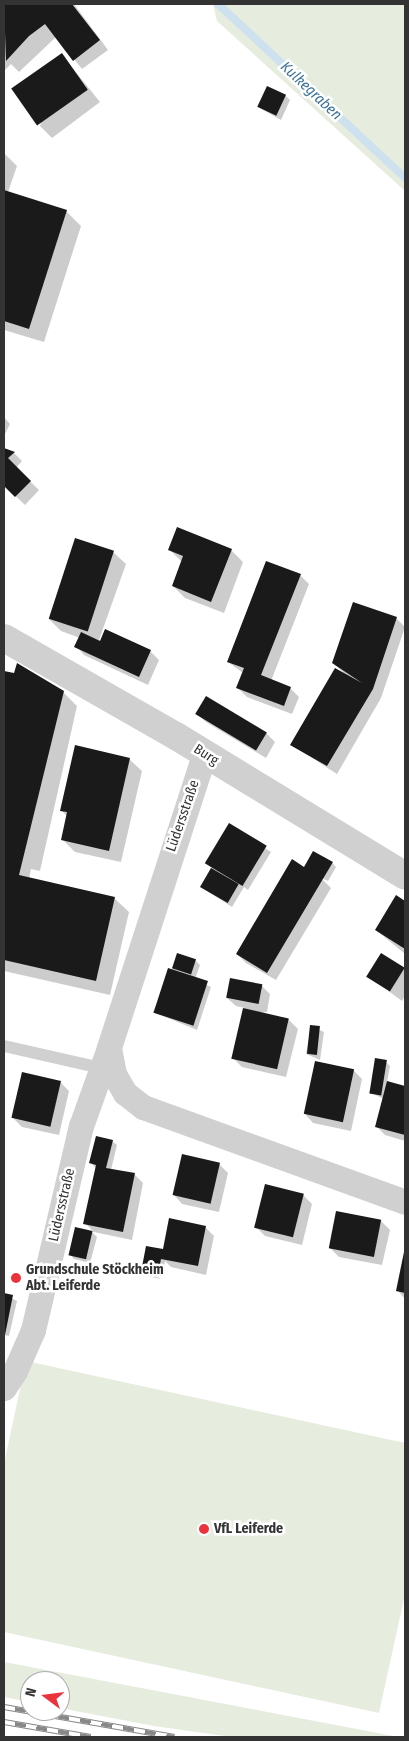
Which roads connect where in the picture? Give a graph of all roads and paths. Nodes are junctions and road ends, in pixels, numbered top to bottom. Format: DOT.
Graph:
graph roads {
  1 [pos="4,638"];
  2 [pos="204,754"];
  3 [pos="405,876"];
  4 [pos="4,1046"];
  5 [pos="105,1058"];
  6 [pos="405,1202"];
  7 [pos="4,1388"];
  1 -- 2 [label="street, Burg"];
  2 -- 3 [label="street, Burg"];
  2 -- 5 [label="street, Lüdersstraße"];
  4 -- 5 [label="lane"];
  5 -- 6 [label="street, Lüdersstraße"];
  5 -- 7 [label="street, Lüdersstraße"];
}
